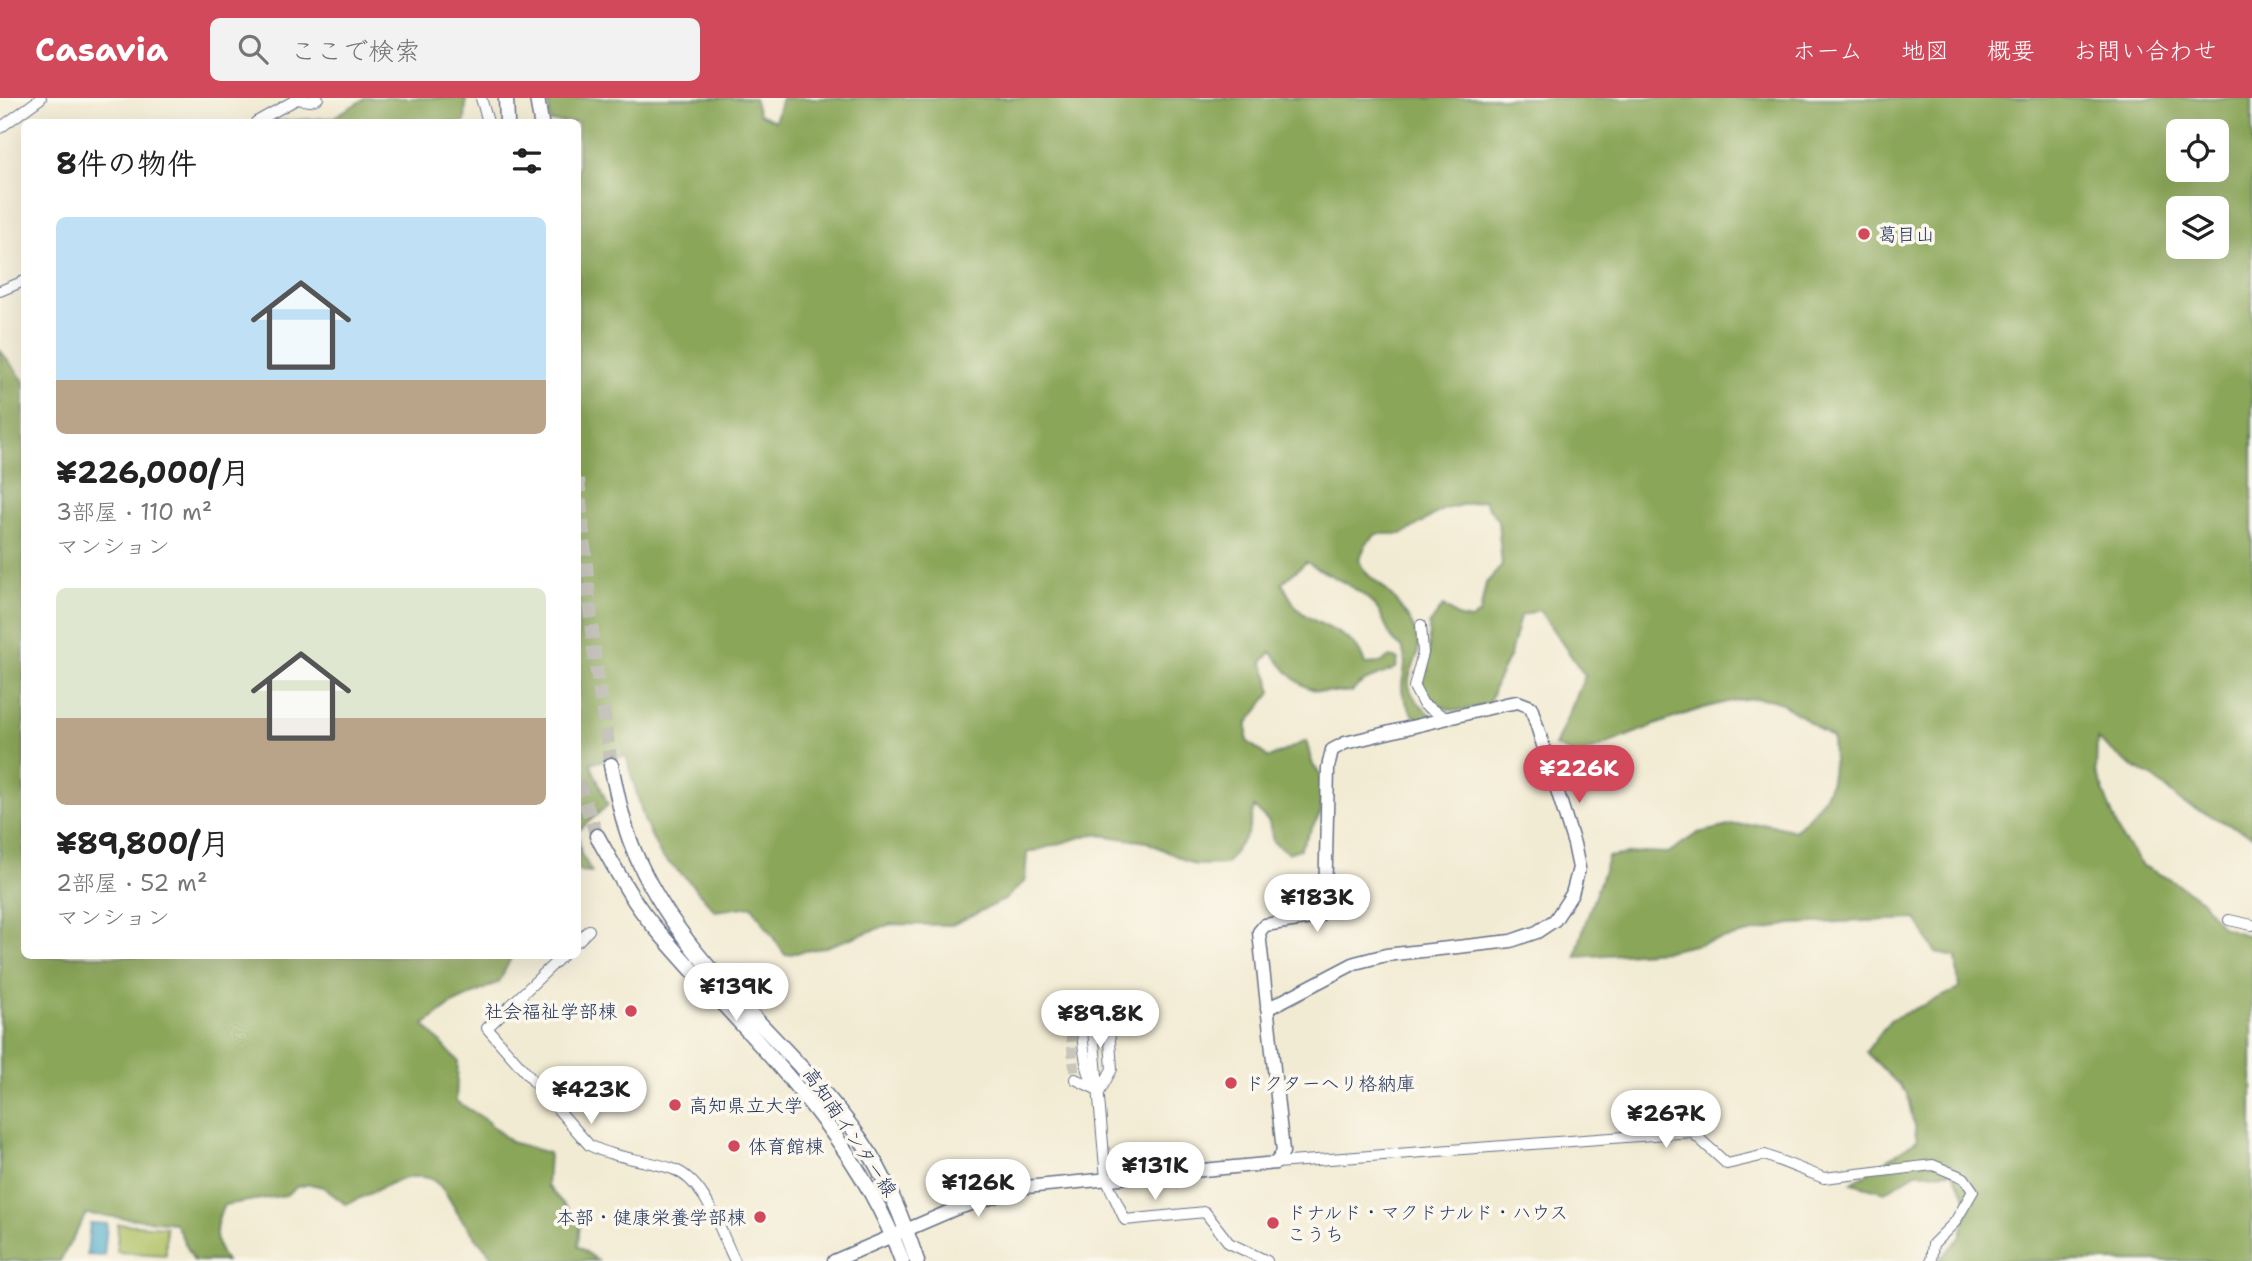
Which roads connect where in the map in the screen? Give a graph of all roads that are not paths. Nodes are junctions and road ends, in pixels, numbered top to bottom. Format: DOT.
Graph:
graph roads {
  1 [pos="41,98"];
  2 [pos="318,98"];
  3 [pos="481,98"];
  4 [pos="506,98"];
  5 [pos="537,98"];
  6 [pos="261,119"];
  7 [pos="487,119"];
  8 [pos="507,119"];
  9 [pos="540,119"];
  10 [pos="0,128"];
  11 [pos="21,282"];
  12 [pos="0,292"];
  13 [pos="1421,625"];
  14 [pos="1446,718"];
  15 [pos="611,765"];
  16 [pos="597,836"];
  17 [pos="2229,920"];
  18 [pos="2252,925"];
  19 [pos="589,930"];
  20 [pos="581,938"];
  21 [pos="559,959"];
  22 [pos="1092,1008"];
  23 [pos="1267,1009"];
  24 [pos="1069,1017"];
  25 [pos="1075,1079"];
  26 [pos="1100,1091"];
  27 [pos="1276,1163"];
  28 [pos="1106,1179"];
  29 [pos="898,1234"];
  30 [pos="735,1261"];
  31 [pos="834,1261"];
  32 [pos="902,1261"];
  33 [pos="917,1261"];
  34 [pos="1267,1261"];
  35 [pos="1931,1261"];
  1 -- 10 [label="street"];
  2 -- 6 [label="street"];
  3 -- 7 [label="street"];
  4 -- 8 [label="main road"];
  5 -- 9 [label="main road"];
  11 -- 12 [label="street"];
  13 -- 14 [label="street"];
  14 -- 23 [label="street"];
  14 -- 23 [label="street"];
  15 -- 29 [label="main road, 高知南インター線"];
  16 -- 29 [label="main road, 高知南インター線"];
  17 -- 18 [label="street"];
  19 -- 20 [label="street"];
  21 -- 30 [label="street"];
  22 -- 24 [label="street"];
  22 -- 26 [label="street"];
  22 -- 26 [label="street"];
  23 -- 27 [label="street"];
  25 -- 26 [label="street"];
  26 -- 28 [label="street"];
  27 -- 28 [label="street"];
  27 -- 35 [label="street"];
  28 -- 29 [label="street"];
  28 -- 34 [label="street"];
  29 -- 31 [label="street"];
  29 -- 32 [label="main road, 高知南インター線"];
  29 -- 33 [label="main road, 高知南インター線"];
}
